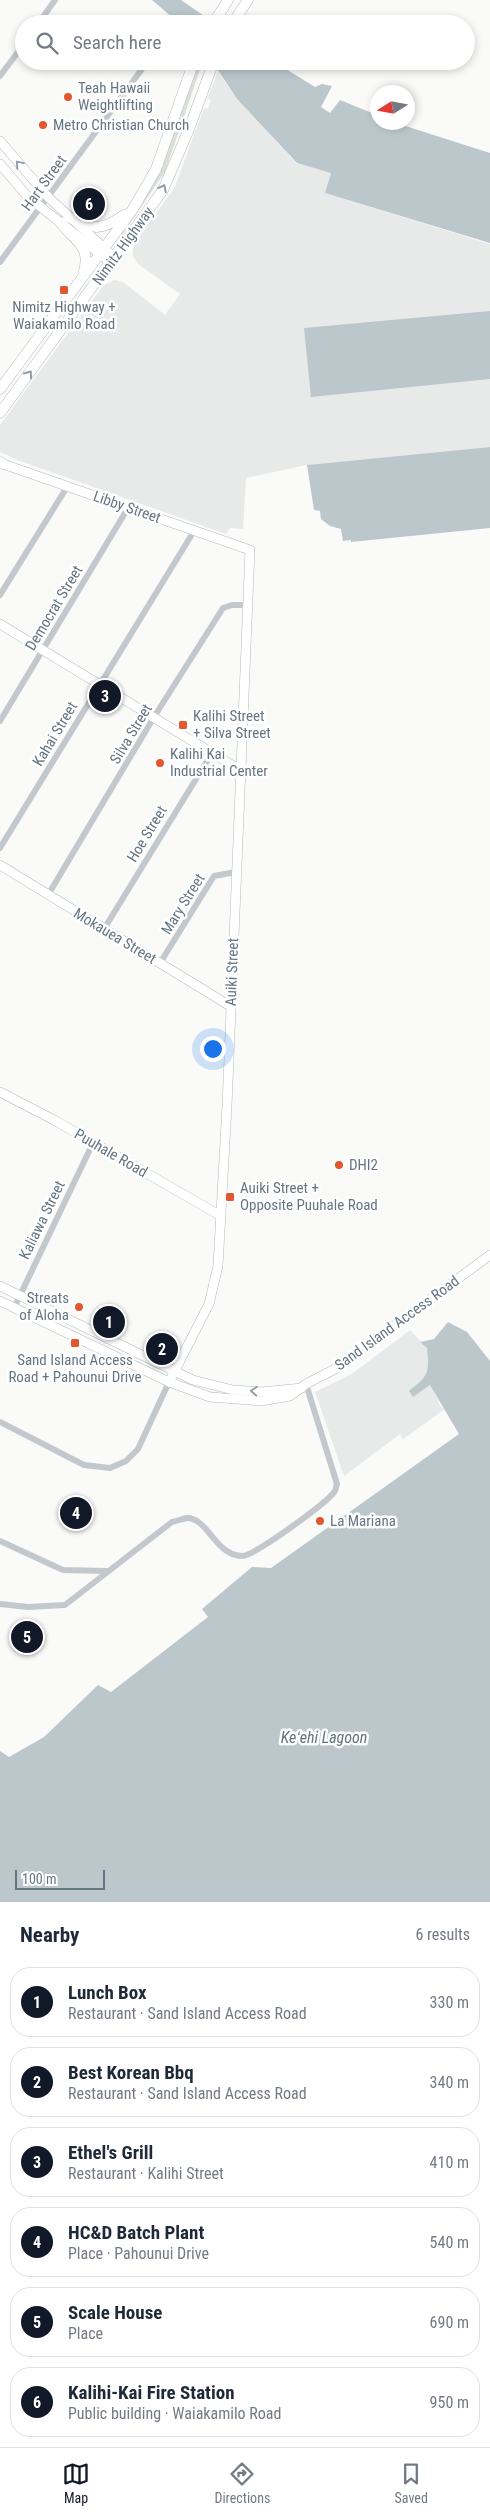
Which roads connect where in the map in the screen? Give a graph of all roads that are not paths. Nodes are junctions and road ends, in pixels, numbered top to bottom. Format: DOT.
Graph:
graph roads {
  1 [pos="55,0"];
  2 [pos="228,0"];
  3 [pos="248,0"];
  4 [pos="44,15"];
  5 [pos="218,15"];
  6 [pos="238,15"];
  7 [pos="15,56"];
  8 [pos="141,70"];
  9 [pos="191,70"];
  10 [pos="210,70"];
  11 [pos="0,76"];
  12 [pos="0,140"];
  13 [pos="0,164"];
  14 [pos="48,198"];
  15 [pos="42,208"];
  16 [pos="133,209"];
  17 [pos="64,219"];
  18 [pos="102,250"];
  19 [pos="112,259"];
  20 [pos="0,262"];
  21 [pos="83,274"];
  22 [pos="0,389"];
  23 [pos="0,413"];
  24 [pos="1,465"];
  25 [pos="67,486"];
  26 [pos="128,508"];
  27 [pos="194,531"];
  28 [pos="250,550"];
  29 [pos="0,596"];
  30 [pos="248,605"];
  31 [pos="0,624"];
  32 [pos="43,650"];
  33 [pos="100,684"];
  34 [pos="154,718"];
  35 [pos="0,721"];
  36 [pos="212,753"];
  37 [pos="240,770"];
  38 [pos="0,848"];
  39 [pos="0,866"];
  40 [pos="236,872"];
  41 [pos="48,895"];
  42 [pos="104,929"];
  43 [pos="160,963"];
  44 [pos="230,1006"];
  45 [pos="0,1092"];
  46 [pos="93,1143"];
  47 [pos="221,1216"];
  48 [pos="490,1255"];
  49 [pos="0,1286"];
  50 [pos="21,1296"];
  51 [pos="0,1301"];
  52 [pos="14,1308"];
  53 [pos="104,1337"];
  54 [pos="100,1348"];
  55 [pos="174,1371"];
  56 [pos="169,1382"];
  57 [pos="304,1386"];
  58 [pos="0,1422"];
  59 [pos="0,1541"];
  60 [pos="108,1571"];
  61 [pos="0,1604"];
  1 -- 4 [label="street"];
  2 -- 5 [label="main road"];
  3 -- 6 [label="main road"];
  7 -- 11 [label="street"];
  8 -- 14 [label="street, Hart Street"];
  9 -- 16 [label="main road, Nimitz Highway"];
  19 -- 10 [label="main road, Nimitz Highway, one-way"];
  14 -- 12 [label="street, one-way"];
  13 -- 15 [label="street"];
  14 -- 15 [label="street, Hart Street"];
  14 -- 17 [label="street"];
  15 -- 17 [label="street"];
  15 -- 20 [label="street, Hart Street"];
  16 -- 17 [label="main road"];
  16 -- 18 [label="main road, Nimitz Highway"];
  17 -- 18 [label="street"];
  17 -- 21 [label="main road"];
  18 -- 19 [label="street"];
  18 -- 21 [label="main road, Nimitz Highway"];
  23 -- 19 [label="main road, Nimitz Highway, one-way"];
  21 -- 22 [label="main road, Nimitz Highway"];
  24 -- 25 [label="street, Libby Street"];
  25 -- 26 [label="street, Libby Street"];
  25 -- 29 [label="street"];
  26 -- 27 [label="street, Libby Street"];
  26 -- 32 [label="street, Democrat Street"];
  27 -- 28 [label="street, Libby Street"];
  27 -- 33 [label="street, Kahai Street"];
  28 -- 30 [label="street, Auiki Street"];
  30 -- 34 [label="street, Silva Street"];
  30 -- 37 [label="street, Auiki Street"];
  31 -- 32 [label="street"];
  32 -- 33 [label="street"];
  32 -- 35 [label="street, Democrat Street"];
  33 -- 34 [label="street"];
  33 -- 38 [label="street, Kahai Street"];
  34 -- 36 [label="street"];
  34 -- 41 [label="street, Silva Street"];
  36 -- 37 [label="street"];
  36 -- 42 [label="street, Hoe Street"];
  37 -- 40 [label="street, Auiki Street"];
  39 -- 41 [label="street, Mokauea Street"];
  40 -- 43 [label="street, Mary Street"];
  40 -- 44 [label="street, Auiki Street"];
  41 -- 42 [label="street, Mokauea Street"];
  42 -- 43 [label="street, Mokauea Street"];
  43 -- 44 [label="street, Mokauea Street"];
  44 -- 47 [label="street, Auiki Street"];
  45 -- 46 [label="street, Puuhale Road"];
  46 -- 47 [label="street, Puuhale Road"];
  46 -- 50 [label="street, Kaliawa Street"];
  47 -- 55 [label="street, Auiki Street"];
  48 -- 57 [label="street, Sand Island Access Road"];
  49 -- 50 [label="street, Sand Island Access Road"];
  50 -- 52 [label="street, Kaliawa Street"];
  50 -- 53 [label="street, Sand Island Access Road"];
  51 -- 52 [label="street, Sand Island Access Road"];
  52 -- 54 [label="street, Sand Island Access Road"];
  53 -- 54 [label="street"];
  53 -- 55 [label="street, Sand Island Access Road"];
  54 -- 56 [label="street, Sand Island Access Road"];
  55 -- 56 [label="street, Auiki Street"];
  57 -- 55 [label="street, Sand Island Access Road, one-way"];
  56 -- 57 [label="street, Sand Island Access Road"];
  56 -- 58 [label="street"];
  57 -- 60 [label="street"];
  59 -- 60 [label="street"];
  60 -- 61 [label="street"];
}
